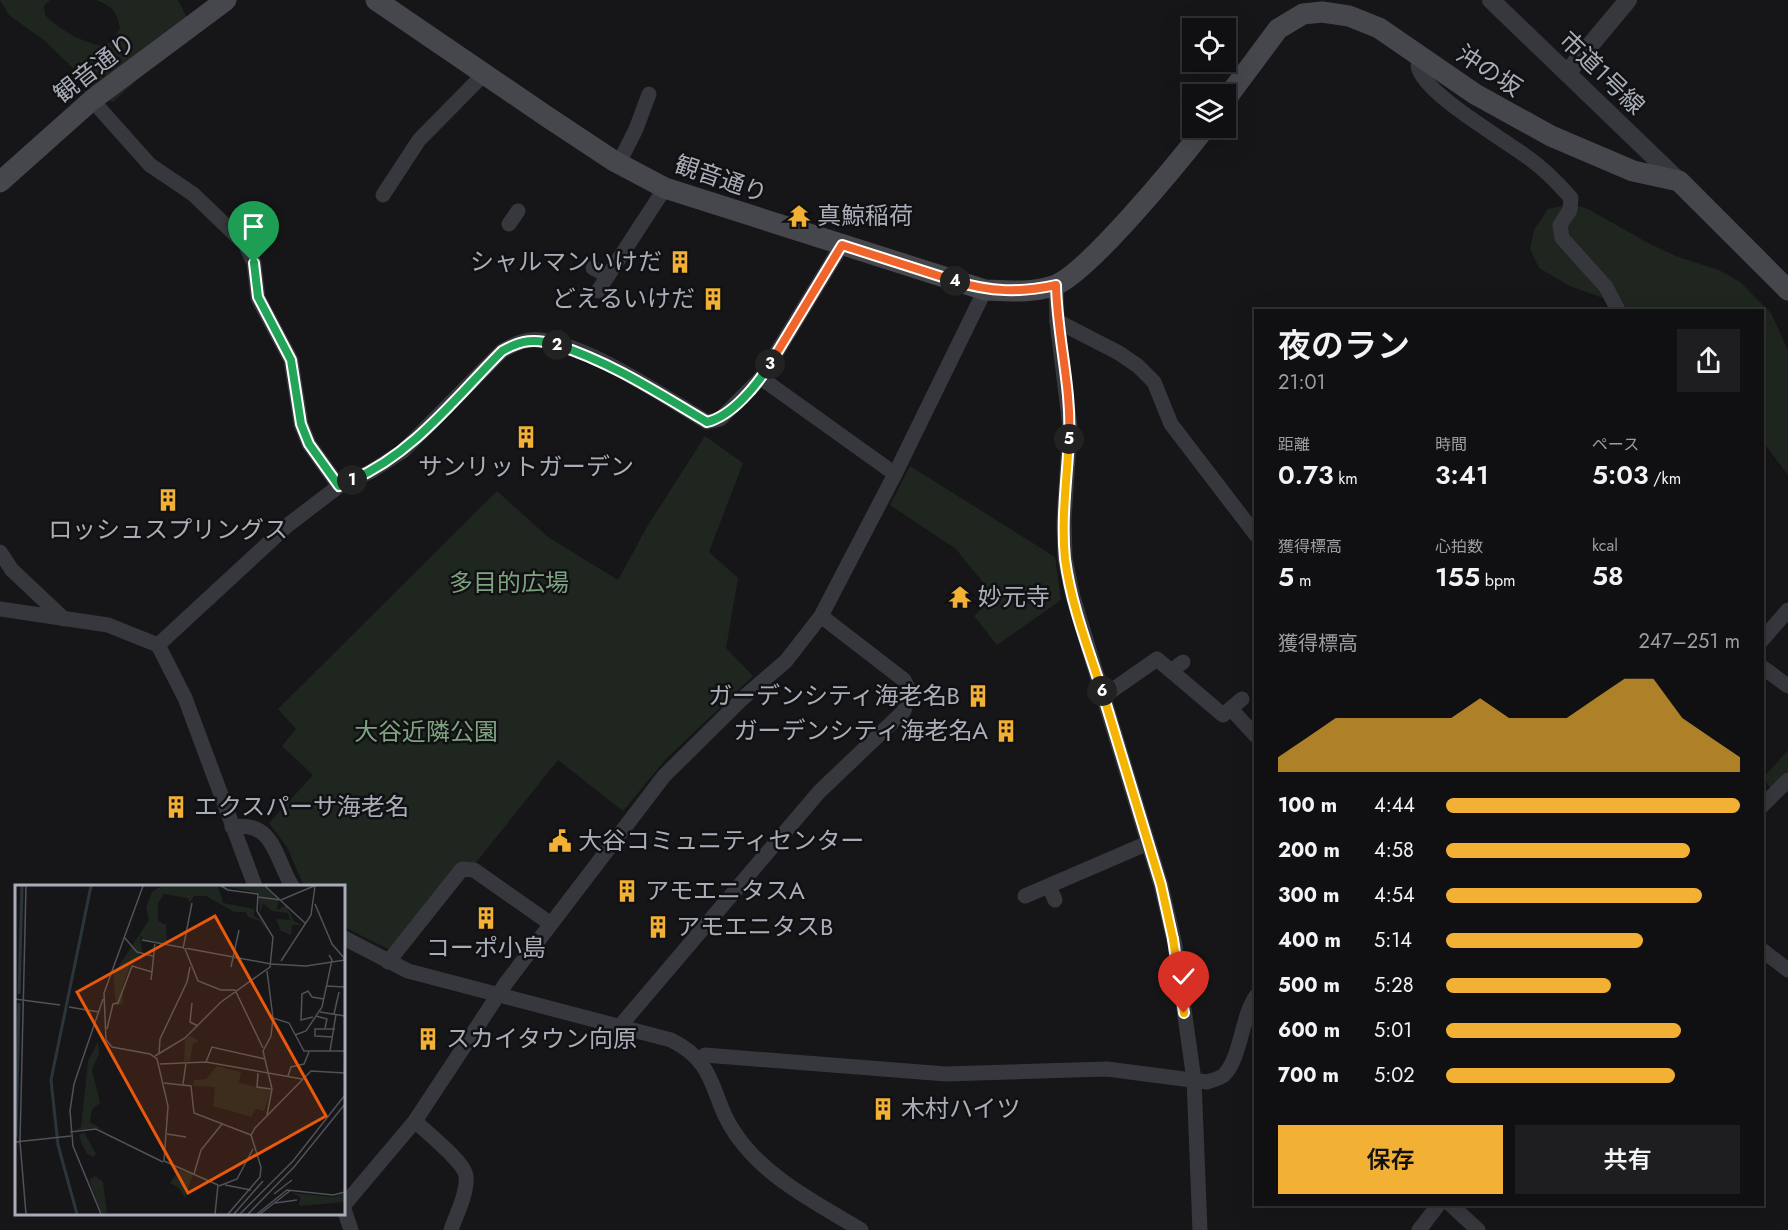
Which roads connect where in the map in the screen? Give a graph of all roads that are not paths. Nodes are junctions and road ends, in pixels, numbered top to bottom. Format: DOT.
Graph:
graph roads {
  1 [pos="226,0"];
  2 [pos="376,0"];
  3 [pos="1491,0"];
  4 [pos="1628,0"];
  5 [pos="1423,58"];
  6 [pos="1567,73"];
  7 [pos="484,74"];
  8 [pos="1236,86"];
  9 [pos="649,93"];
  10 [pos="92,100"];
  11 [pos="1197,138"];
  12 [pos="619,163"];
  13 [pos="1679,181"];
  14 [pos="0,182"];
  15 [pos="665,188"];
  16 [pos="383,195"];
  17 [pos="842,245"];
  18 [pos="593,268"];
  19 [pos="608,276"];
  20 [pos="1056,285"];
  21 [pos="985,290"];
  22 [pos="1788,290"];
  23 [pos="598,291"];
  24 [pos="1617,309"];
  25 [pos="1057,321"];
  26 [pos="761,378"];
  27 [pos="895,474"];
  28 [pos="339,486"];
  29 [pos="1254,532"];
  30 [pos="0,552"];
  31 [pos="0,609"];
  32 [pos="1788,610"];
  33 [pos="821,616"];
  34 [pos="64,619"];
  35 [pos="1764,638"];
  36 [pos="158,645"];
  37 [pos="1764,668"];
  38 [pos="1788,686"];
  39 [pos="1104,696"];
  40 [pos="1254,733"];
  41 [pos="1788,780"];
  42 [pos="1764,804"];
  43 [pos="232,827"];
  44 [pos="1148,843"];
  45 [pos="255,885"];
  46 [pos="292,885"];
  47 [pos="1025,896"];
  48 [pos="551,924"];
  49 [pos="345,939"];
  50 [pos="1764,952"];
  51 [pos="388,963"];
  52 [pos="1788,970"];
  53 [pos="500,994"];
  54 [pos="1254,1000"];
  55 [pos="620,1026"];
  56 [pos="705,1055"];
  57 [pos="1194,1080"];
  58 [pos="415,1121"];
  59 [pos="345,1206"];
  60 [pos="1437,1206"];
  61 [pos="1452,1206"];
  62 [pos="345,1210"];
  63 [pos="351,1230"];
  64 [pos="451,1230"];
  65 [pos="861,1230"];
  66 [pos="1200,1230"];
  67 [pos="1419,1230"];
  68 [pos="1478,1230"];
  1 -- 10 [label="main road, 観音通り"];
  2 -- 7 [label="main road, 観音通り"];
  3 -- 6 [label="street, 市道1号線"];
  4 -- 6 [label="street"];
  5 -- 8 [label="main road, 沖の坂"];
  5 -- 13 [label="main road, 沖の坂"];
  5 -- 24 [label="street"];
  6 -- 13 [label="street, 市道1号線"];
  7 -- 12 [label="main road, 観音通り"];
  7 -- 16 [label="street"];
  9 -- 12 [label="street"];
  10 -- 14 [label="main road, 観音通り"];
  10 -- 28 [label="street"];
  11 -- 20 [label="main road, 観音通り"];
  12 -- 15 [label="main road, 観音通り"];
  13 -- 22 [label="main road"];
  15 -- 17 [label="main road, 観音通り"];
  15 -- 19 [label="street"];
  17 -- 21 [label="main road, 観音通り"];
  17 -- 26 [label="street"];
  18 -- 19 [label="street"];
  19 -- 23 [label="street"];
  20 -- 21 [label="main road, 観音通り"];
  20 -- 25 [label="street"];
  21 -- 27 [label="street"];
  25 -- 29 [label="street"];
  25 -- 39 [label="street"];
  26 -- 27 [label="street"];
  26 -- 28 [label="street"];
  27 -- 33 [label="street"];
  28 -- 36 [label="street"];
  30 -- 34 [label="street"];
  31 -- 34 [label="street"];
  32 -- 35 [label="street"];
  33 -- 48 [label="street"];
  33 -- 55 [label="street"];
  34 -- 36 [label="street"];
  36 -- 43 [label="street"];
  37 -- 38 [label="street"];
  39 -- 40 [label="street"];
  39 -- 44 [label="street"];
  41 -- 42 [label="street"];
  43 -- 45 [label="street"];
  43 -- 46 [label="street"];
  44 -- 47 [label="street"];
  44 -- 57 [label="street"];
  48 -- 51 [label="street"];
  48 -- 53 [label="street"];
  49 -- 51 [label="street"];
  50 -- 52 [label="street"];
  51 -- 53 [label="street"];
  53 -- 55 [label="street"];
  53 -- 58 [label="street"];
  54 -- 57 [label="street"];
  55 -- 65 [label="street"];
  56 -- 57 [label="street"];
  57 -- 66 [label="street"];
  58 -- 59 [label="street"];
  58 -- 64 [label="street"];
  60 -- 67 [label="street"];
  61 -- 68 [label="street"];
  62 -- 63 [label="street"];
}
